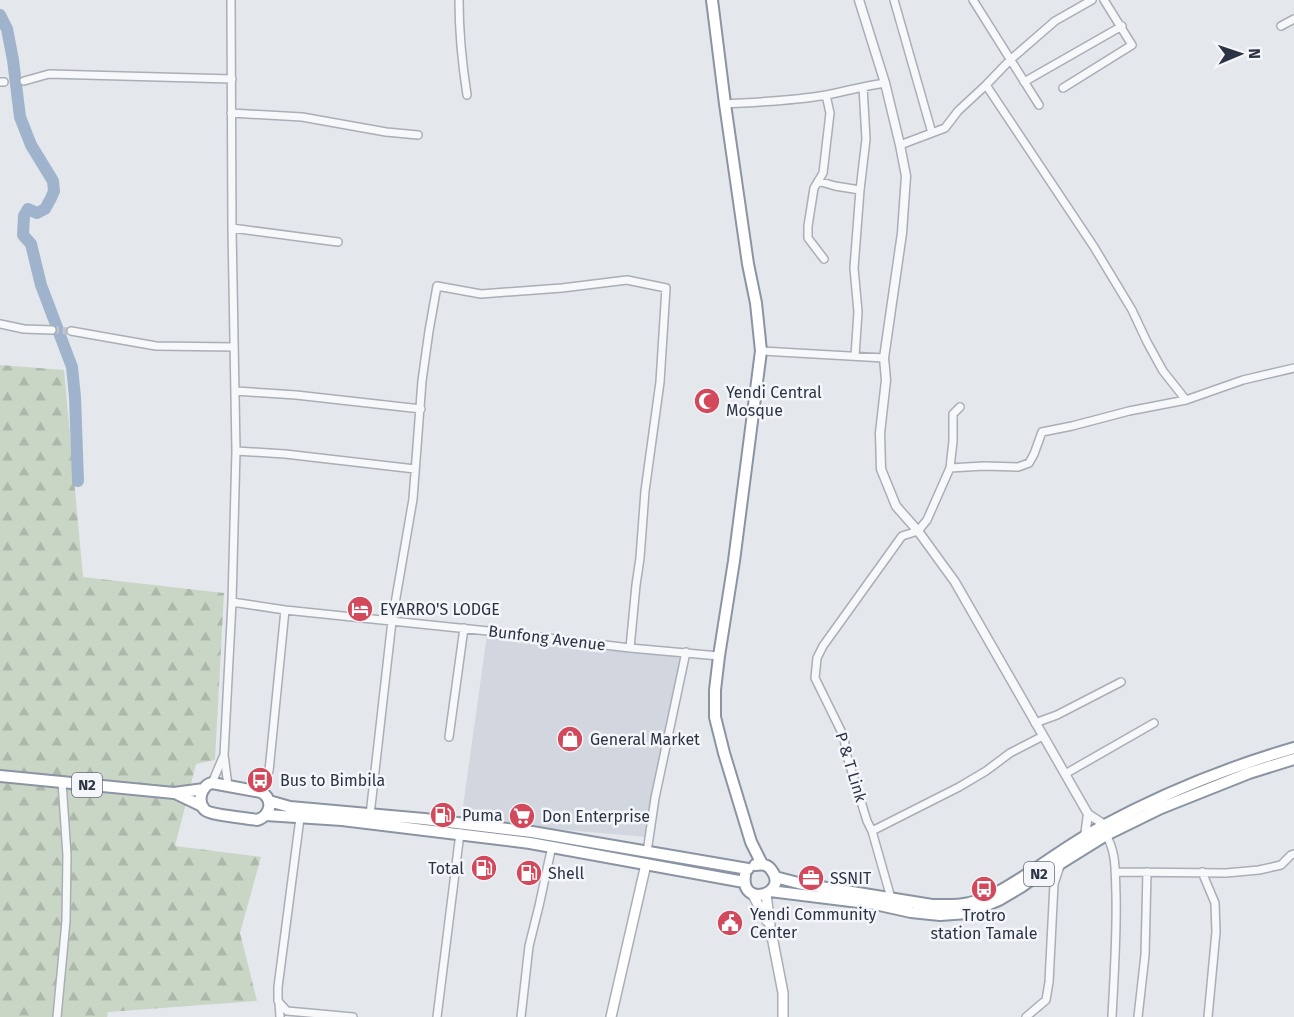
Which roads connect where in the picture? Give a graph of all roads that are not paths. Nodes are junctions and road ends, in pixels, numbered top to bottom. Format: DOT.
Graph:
graph roads {
  1 [pos="231,0"];
  2 [pos="459,0"];
  3 [pos="712,0"];
  4 [pos="859,0"];
  5 [pos="894,0"];
  6 [pos="973,0"];
  7 [pos="1092,0"];
  8 [pos="1104,0"];
  9 [pos="1294,19"];
  10 [pos="1122,26"];
  11 [pos="1281,26"];
  12 [pos="1010,60"];
  13 [pos="232,79"];
  14 [pos="24,81"];
  15 [pos="1024,82"];
  16 [pos="885,84"];
  17 [pos="986,85"];
  18 [pos="863,87"];
  19 [pos="1063,88"];
  20 [pos="467,95"];
  21 [pos="826,95"];
  22 [pos="724,104"];
  23 [pos="1039,105"];
  24 [pos="231,113"];
  25 [pos="932,133"];
  26 [pos="418,135"];
  27 [pos="900,145"];
  28 [pos="818,181"];
  29 [pos="860,190"];
  30 [pos="232,228"];
  31 [pos="338,242"];
  32 [pos="824,259"];
  33 [pos="0,324"];
  34 [pos="52,330"];
  35 [pos="71,331"];
  36 [pos="234,347"];
  37 [pos="761,351"];
  38 [pos="855,356"];
  39 [pos="884,358"];
  40 [pos="1294,368"];
  41 [pos="235,392"];
  42 [pos="1186,400"];
  43 [pos="960,407"];
  44 [pos="421,409"];
  45 [pos="236,451"];
  46 [pos="950,468"];
  47 [pos="415,470"];
  48 [pos="918,531"];
  49 [pos="232,602"];
  50 [pos="285,610"];
  51 [pos="392,621"];
  52 [pos="464,628"];
  53 [pos="630,648"];
  54 [pos="686,652"];
  55 [pos="719,656"];
  56 [pos="1121,682"];
  57 [pos="1035,723"];
  58 [pos="1154,723"];
  59 [pos="1043,735"];
  60 [pos="449,737"];
  61 [pos="1294,748"];
  62 [pos="224,755"];
  63 [pos="1294,759"];
  64 [pos="269,771"];
  65 [pos="1065,774"];
  66 [pos="0,776"];
  67 [pos="62,782"];
  68 [pos="208,786"];
  69 [pos="228,786"];
  70 [pos="174,793"];
  71 [pos="269,801"];
  72 [pos="202,806"];
  73 [pos="1088,814"];
  74 [pos="266,815"];
  75 [pos="370,815"];
  76 [pos="300,818"];
  77 [pos="1104,829"];
  78 [pos="872,831"];
  79 [pos="460,833"];
  80 [pos="1085,836"];
  81 [pos="552,846"];
  82 [pos="647,852"];
  83 [pos="1294,854"];
  84 [pos="1061,863"];
  85 [pos="646,864"];
  86 [pos="754,866"];
  87 [pos="1115,872"];
  88 [pos="1147,872"];
  89 [pos="1202,873"];
  90 [pos="775,877"];
  91 [pos="744,882"];
  92 [pos="768,892"];
  93 [pos="752,893"];
  94 [pos="891,898"];
  95 [pos="770,926"];
  96 [pos="279,1000"];
  97 [pos="57,1017"];
  98 [pos="280,1017"];
  99 [pos="353,1017"];
  100 [pos="437,1017"];
  101 [pos="521,1017"];
  102 [pos="611,1017"];
  103 [pos="783,1017"];
  104 [pos="1026,1017"];
  105 [pos="1112,1017"];
  106 [pos="1138,1017"];
  107 [pos="1208,1017"];
  1 -- 13 [label="street"];
  2 -- 20 [label="street"];
  3 -- 22 [label="highway"];
  4 -- 16 [label="street"];
  5 -- 25 [label="street"];
  6 -- 12 [label="street"];
  7 -- 12 [label="street"];
  8 -- 10 [label="street"];
  9 -- 11 [label="street"];
  10 -- 15 [label="street"];
  10 -- 19 [label="street"];
  12 -- 15 [label="street"];
  12 -- 17 [label="street"];
  13 -- 14 [label="street"];
  13 -- 24 [label="street"];
  15 -- 23 [label="street"];
  16 -- 18 [label="street"];
  16 -- 27 [label="street"];
  17 -- 25 [label="street"];
  17 -- 42 [label="street"];
  18 -- 21 [label="street"];
  18 -- 29 [label="street"];
  21 -- 22 [label="street"];
  21 -- 28 [label="street"];
  22 -- 37 [label="highway"];
  24 -- 26 [label="street"];
  24 -- 30 [label="street"];
  25 -- 27 [label="street"];
  27 -- 39 [label="street"];
  28 -- 29 [label="street"];
  28 -- 32 [label="street"];
  29 -- 38 [label="street"];
  30 -- 31 [label="street"];
  30 -- 36 [label="street"];
  33 -- 34 [label="street"];
  35 -- 36 [label="street"];
  36 -- 41 [label="street"];
  37 -- 38 [label="street"];
  37 -- 55 [label="highway"];
  38 -- 39 [label="street"];
  39 -- 48 [label="street"];
  40 -- 42 [label="street"];
  41 -- 44 [label="street"];
  41 -- 45 [label="street"];
  42 -- 46 [label="street"];
  43 -- 46 [label="street"];
  44 -- 47 [label="street"];
  44 -- 53 [label="street"];
  45 -- 47 [label="street"];
  45 -- 49 [label="street"];
  46 -- 48 [label="street"];
  47 -- 51 [label="street"];
  48 -- 57 [label="street"];
  48 -- 78 [label="street, P & T Link"];
  49 -- 50 [label="street, Bunfong Avenue"];
  49 -- 62 [label="street"];
  50 -- 51 [label="street, Bunfong Avenue"];
  50 -- 64 [label="street"];
  51 -- 52 [label="street, Bunfong Avenue"];
  51 -- 75 [label="street"];
  52 -- 53 [label="street, Bunfong Avenue"];
  52 -- 60 [label="street"];
  53 -- 54 [label="street, Bunfong Avenue"];
  54 -- 55 [label="street, Bunfong Avenue"];
  54 -- 82 [label="street"];
  55 -- 86 [label="highway"];
  56 -- 57 [label="street"];
  57 -- 59 [label="street"];
  58 -- 65 [label="street"];
  59 -- 65 [label="street"];
  59 -- 78 [label="street"];
  61 -- 77 [label="highway, N2"];
  62 -- 68 [label="street"];
  62 -- 69 [label="street"];
  63 -- 77 [label="highway, N2"];
  65 -- 73 [label="street"];
  66 -- 67 [label="highway, N2"];
  67 -- 70 [label="highway, N2"];
  67 -- 97 [label="street"];
  68 -- 69 [label="highway"];
  68 -- 70 [label="highway, N2"];
  68 -- 72 [label="highway"];
  69 -- 71 [label="highway"];
  70 -- 72 [label="highway, N2"];
  71 -- 74 [label="highway"];
  71 -- 75 [label="highway"];
  72 -- 74 [label="highway"];
  73 -- 77 [label="street"];
  73 -- 80 [label="street"];
  74 -- 76 [label="highway"];
  75 -- 82 [label="highway"];
  76 -- 79 [label="highway"];
  76 -- 96 [label="street"];
  77 -- 80 [label="highway, N2"];
  77 -- 84 [label="highway, N2"];
  77 -- 87 [label="street"];
  78 -- 94 [label="street, P & T Link"];
  79 -- 81 [label="highway"];
  79 -- 100 [label="street"];
  80 -- 94 [label="highway, N2"];
  81 -- 85 [label="highway"];
  81 -- 101 [label="street"];
  82 -- 86 [label="highway"];
  83 -- 89 [label="street"];
  84 -- 92 [label="highway, N2"];
  84 -- 104 [label="street"];
  85 -- 91 [label="highway"];
  85 -- 102 [label="main road"];
  86 -- 90 [label="highway"];
  86 -- 91 [label="highway"];
  87 -- 88 [label="street"];
  87 -- 105 [label="street"];
  88 -- 89 [label="street"];
  88 -- 106 [label="street"];
  89 -- 107 [label="street"];
  90 -- 92 [label="highway"];
  90 -- 94 [label="highway, N2"];
  91 -- 93 [label="highway"];
  92 -- 93 [label="highway"];
  92 -- 95 [label="main road"];
  93 -- 95 [label="main road"];
  95 -- 103 [label="main road"];
  96 -- 98 [label="street"];
  96 -- 99 [label="street"];
}
